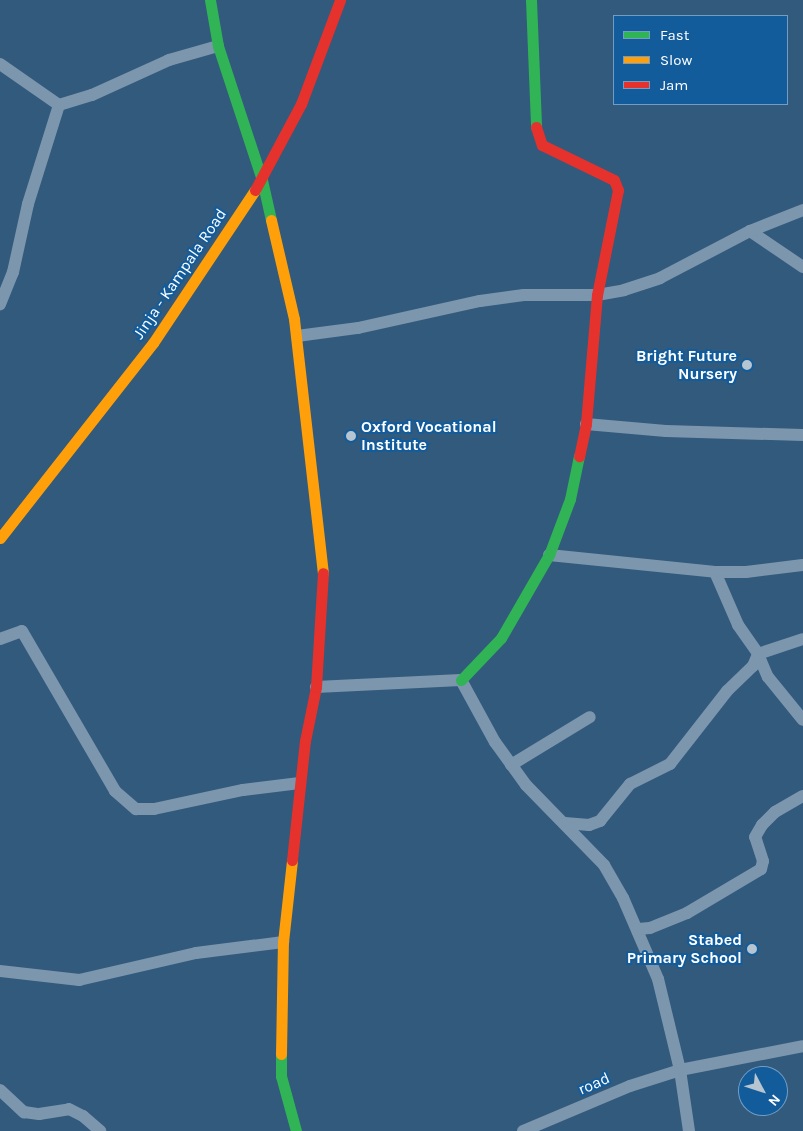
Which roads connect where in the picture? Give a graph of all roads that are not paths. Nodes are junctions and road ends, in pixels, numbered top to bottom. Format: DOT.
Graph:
graph roads {
  1 [pos="210,0"];
  2 [pos="340,0"];
  3 [pos="531,0"];
  4 [pos="218,46"];
  5 [pos="0,64"];
  6 [pos="59,105"];
  7 [pos="262,180"];
  8 [pos="803,210"];
  9 [pos="750,231"];
  10 [pos="803,267"];
  11 [pos="597,295"];
  12 [pos="0,305"];
  13 [pos="297,336"];
  14 [pos="586,424"];
  15 [pos="803,435"];
  16 [pos="0,538"];
  17 [pos="549,555"];
  18 [pos="803,565"];
  19 [pos="715,572"];
  20 [pos="0,639"];
  21 [pos="803,639"];
  22 [pos="758,654"];
  23 [pos="461,680"];
  24 [pos="316,687"];
  25 [pos="590,717"];
  26 [pos="803,720"];
  27 [pos="511,764"];
  28 [pos="300,783"];
  29 [pos="803,796"];
  30 [pos="564,824"];
  31 [pos="638,929"];
  32 [pos="283,942"];
  33 [pos="0,971"];
  34 [pos="803,1046"];
  35 [pos="680,1070"];
  36 [pos="0,1090"];
  37 [pos="100,1131"];
  38 [pos="296,1131"];
  39 [pos="523,1131"];
  40 [pos="689,1131"];
  1 -- 4 [label="main road"];
  2 -- 7 [label="main road, Jinja - Kampala Road"];
  3 -- 11 [label="main road"];
  4 -- 6 [label="street"];
  4 -- 7 [label="main road"];
  5 -- 6 [label="street"];
  6 -- 12 [label="street"];
  7 -- 13 [label="main road"];
  7 -- 16 [label="main road, Jinja - Kampala Road"];
  8 -- 9 [label="street"];
  9 -- 10 [label="street"];
  9 -- 11 [label="street"];
  11 -- 13 [label="street"];
  11 -- 14 [label="main road"];
  13 -- 24 [label="main road"];
  14 -- 15 [label="street"];
  14 -- 17 [label="main road"];
  17 -- 19 [label="street"];
  17 -- 23 [label="main road"];
  18 -- 19 [label="street"];
  19 -- 22 [label="street"];
  20 -- 28 [label="street"];
  21 -- 22 [label="street"];
  22 -- 26 [label="street"];
  22 -- 30 [label="street"];
  23 -- 24 [label="street"];
  23 -- 27 [label="street"];
  24 -- 28 [label="main road"];
  25 -- 27 [label="street"];
  27 -- 30 [label="street"];
  28 -- 32 [label="main road"];
  29 -- 31 [label="street"];
  30 -- 31 [label="street"];
  31 -- 35 [label="street"];
  32 -- 33 [label="street"];
  32 -- 38 [label="main road"];
  34 -- 35 [label="street, road"];
  35 -- 39 [label="street, road"];
  35 -- 40 [label="street"];
  36 -- 37 [label="street"];
}
